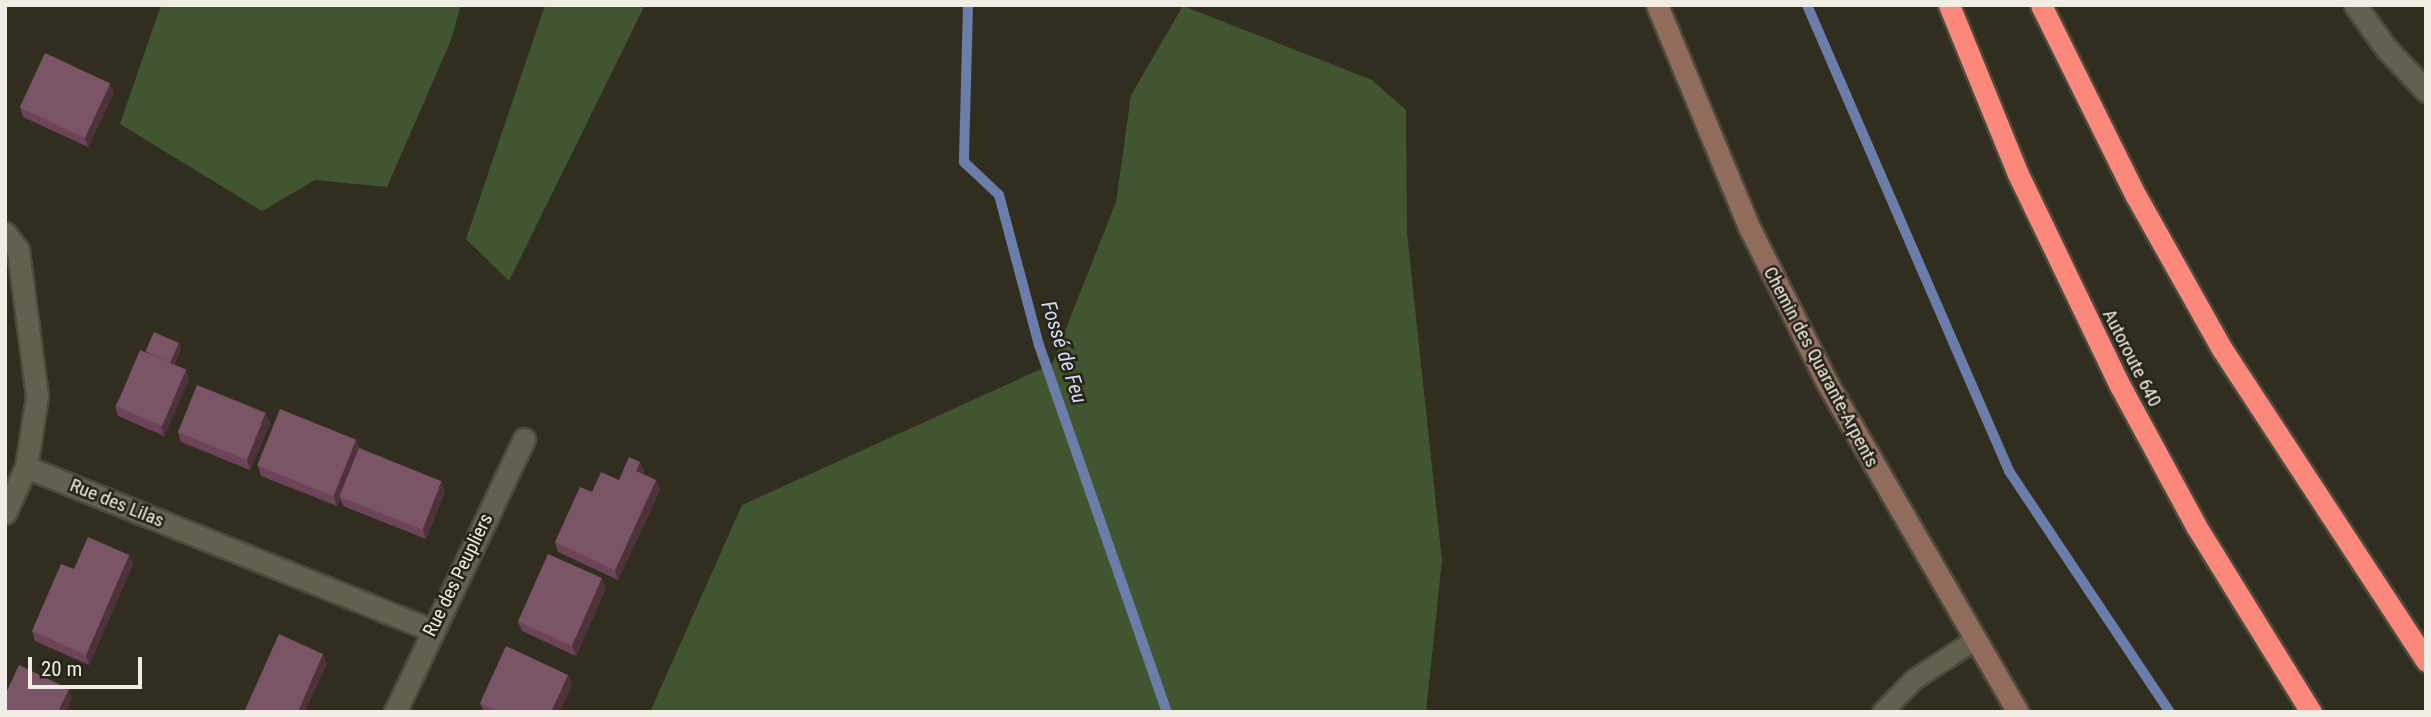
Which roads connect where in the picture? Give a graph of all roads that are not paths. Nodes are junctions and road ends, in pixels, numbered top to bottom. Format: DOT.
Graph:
graph roads {
  1 [pos="1657,5"];
  2 [pos="1950,5"];
  3 [pos="2041,5"];
  4 [pos="2054,5"];
  5 [pos="2355,5"];
  6 [pos="2078,81"];
  7 [pos="2426,91"];
  8 [pos="5,233"];
  9 [pos="524,439"];
  10 [pos="26,467"];
  11 [pos="5,513"];
  12 [pos="432,629"];
  13 [pos="1974,639"];
  14 [pos="2426,661"];
  15 [pos="394,712"];
  16 [pos="1882,712"];
  17 [pos="2018,712"];
  18 [pos="2311,712"];
  1 -- 13 [label="street, Chemin des Quarante-Arpents"];
  2 -- 18 [label="highway, Autoroute 640"];
  3 -- 6 [label="highway"];
  4 -- 6 [label="highway"];
  5 -- 7 [label="street"];
  6 -- 14 [label="highway"];
  8 -- 10 [label="street"];
  9 -- 12 [label="street, Rue des Peupliers"];
  10 -- 11 [label="street"];
  10 -- 12 [label="street, Rue des Lilas"];
  12 -- 15 [label="street, Rue des Peupliers"];
  13 -- 16 [label="lane"];
  13 -- 17 [label="street, Chemin des Quarante-Arpents"];
}
